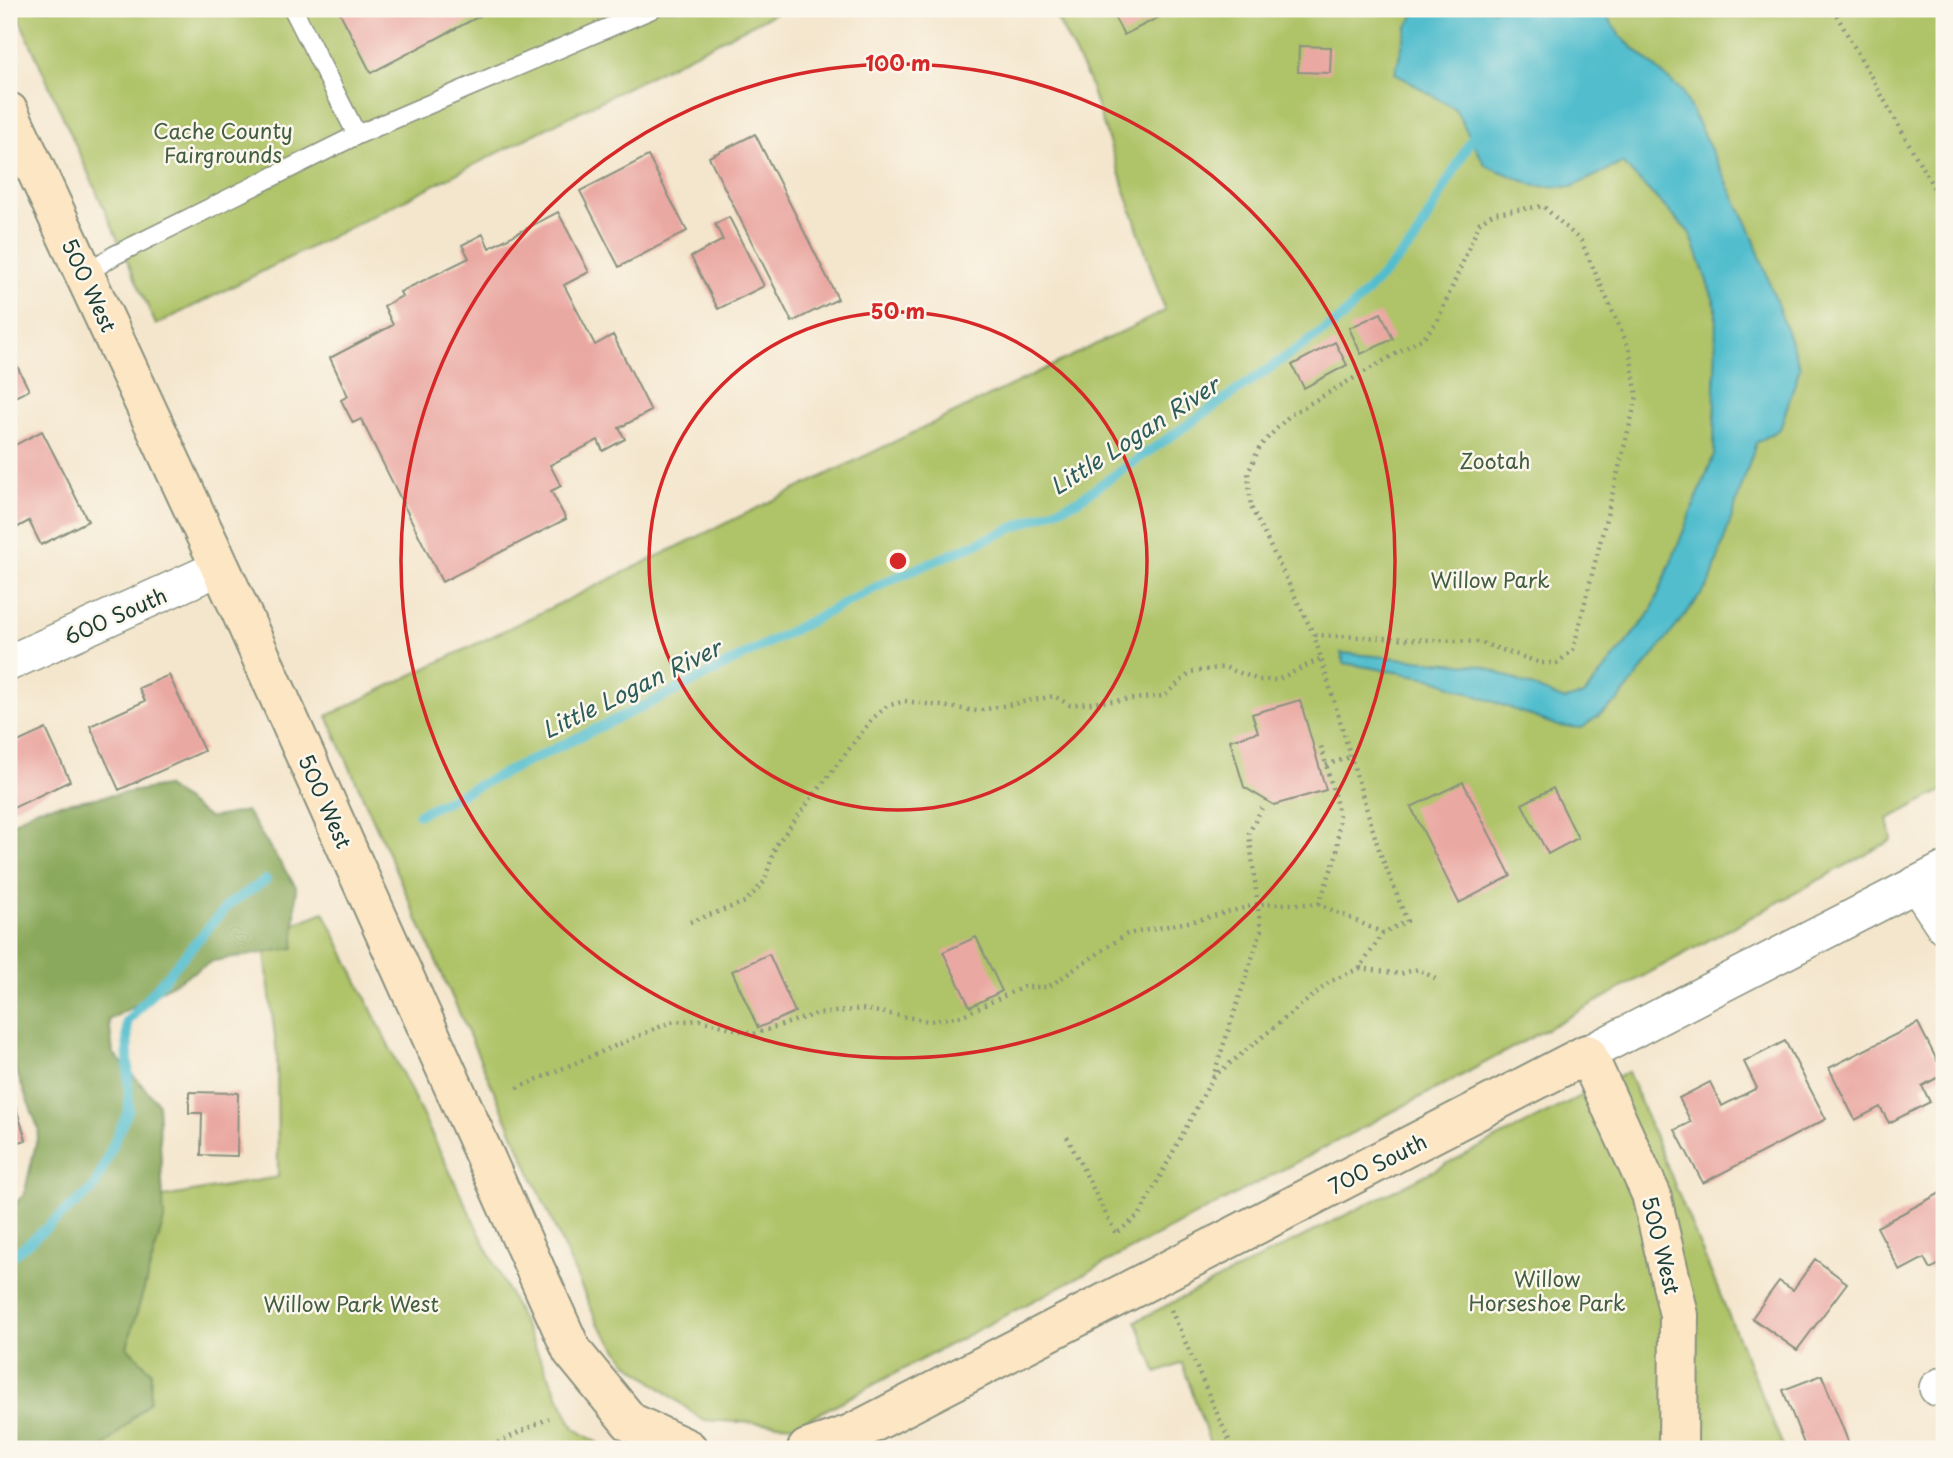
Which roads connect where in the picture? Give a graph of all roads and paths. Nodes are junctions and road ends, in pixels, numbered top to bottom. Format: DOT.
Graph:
graph roads {
  1 [pos="293,9"];
  2 [pos="652,9"];
  3 [pos="1833,9"];
  4 [pos="9,112"];
  5 [pos="357,135"];
  6 [pos="1944,206"];
  7 [pos="84,274"];
  8 [pos="220,567"];
  9 [pos="1314,635"];
  10 [pos="1320,659"];
  11 [pos="9,663"];
  12 [pos="1320,741"];
  13 [pos="1350,757"];
  14 [pos="1326,765"];
  15 [pos="1262,807"];
  16 [pos="1930,877"];
  17 [pos="1259,904"];
  18 [pos="1319,904"];
  19 [pos="690,922"];
  20 [pos="1944,926"];
  21 [pos="1383,933"];
  22 [pos="1360,968"];
  23 [pos="1438,980"];
  24 [pos="1587,1054"];
  25 [pos="1213,1077"];
  26 [pos="517,1088"];
  27 [pos="1067,1137"];
  28 [pos="1171,1310"];
  29 [pos="549,1418"];
  30 [pos="485,1449"];
  31 [pos="688,1449"];
  32 [pos="807,1449"];
  33 [pos="1233,1449"];
  34 [pos="1678,1449"];
  1 -- 5 [label="lane"];
  2 -- 5 [label="lane"];
  3 -- 6 [label="path"];
  4 -- 7 [label="street, 500 West"];
  5 -- 7 [label="lane"];
  7 -- 8 [label="street, 500 West"];
  8 -- 11 [label="street, 600 South"];
  8 -- 31 [label="street, 500 West"];
  9 -- 9 [label="path"];
  9 -- 10 [label="path"];
  10 -- 13 [label="path"];
  10 -- 19 [label="path"];
  12 -- 14 [label="path"];
  13 -- 14 [label="path"];
  13 -- 21 [label="path"];
  14 -- 18 [label="path"];
  15 -- 17 [label="path"];
  16 -- 20 [label="street"];
  16 -- 24 [label="street, 700 South"];
  17 -- 18 [label="path"];
  17 -- 25 [label="path"];
  17 -- 26 [label="path"];
  18 -- 21 [label="path"];
  21 -- 22 [label="path"];
  22 -- 23 [label="path"];
  22 -- 25 [label="path"];
  24 -- 32 [label="street, 700 South"];
  24 -- 34 [label="street, 500 West"];
  25 -- 27 [label="path"];
  28 -- 33 [label="path"];
  29 -- 30 [label="path"];
}
